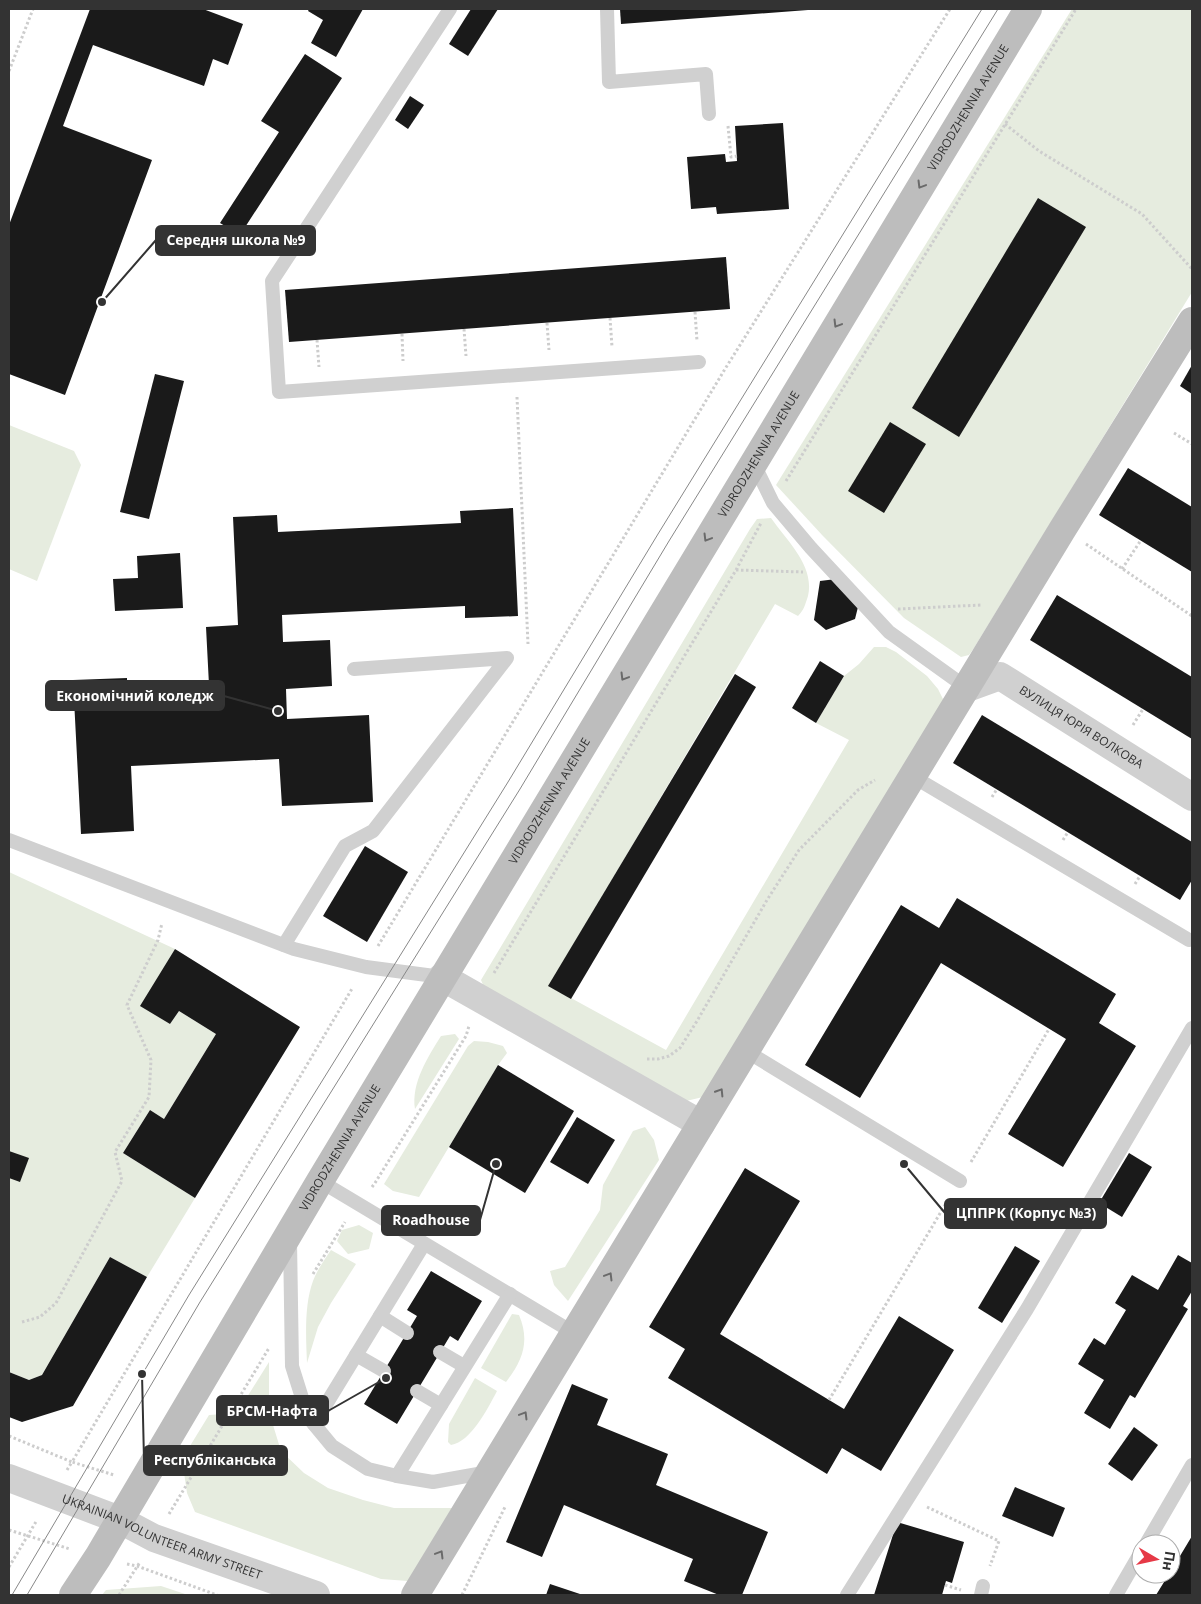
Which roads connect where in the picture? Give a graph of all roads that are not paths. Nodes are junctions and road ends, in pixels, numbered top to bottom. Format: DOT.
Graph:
graph roads {
  1 [pos="450,9"];
  2 [pos="607,9"];
  3 [pos="1028,9"];
  4 [pos="709,114"];
  5 [pos="1192,321"];
  6 [pos="699,362"];
  7 [pos="753,462"];
  8 [pos="354,669"];
  9 [pos="967,688"];
  10 [pos="917,769"];
  11 [pos="1192,797"];
  12 [pos="9,840"];
  13 [pos="1189,940"];
  14 [pos="284,945"];
  15 [pos="442,977"];
  16 [pos="1192,1028"];
  17 [pos="746,1051"];
  18 [pos="700,1124"];
  19 [pos="960,1181"];
  20 [pos="320,1182"];
  21 [pos="290,1232"];
  22 [pos="424,1244"];
  23 [pos="510,1294"];
  24 [pos="380,1316"];
  25 [pos="407,1332"];
  26 [pos="574,1333"];
  27 [pos="440,1352"];
  28 [pos="356,1355"];
  29 [pos="464,1366"];
  30 [pos="384,1371"];
  31 [pos="417,1391"];
  32 [pos="441,1405"];
  33 [pos="314,1424"];
  34 [pos="1192,1465"];
  35 [pos="490,1472"];
  36 [pos="397,1476"];
  37 [pos="9,1478"];
  38 [pos="120,1520"];
  39 [pos="1152,1534"];
  40 [pos="1131,1569"];
  41 [pos="73,1595"];
  42 [pos="316,1595"];
  43 [pos="415,1595"];
  44 [pos="847,1595"];
  45 [pos="1116,1595"];
  1 -- 6 [label="lane"];
  2 -- 4 [label="lane"];
  3 -- 7 [label="main road, VIDRODZHENNIA AVENUE, one-way"];
  5 -- 9 [label="main road"];
  7 -- 9 [label="lane"];
  7 -- 15 [label="main road, VIDRODZHENNIA AVENUE, one-way"];
  8 -- 14 [label="lane"];
  9 -- 10 [label="main road"];
  9 -- 11 [label="street, ВУЛИЦЯ ЮРІЯ ВОЛКОВА"];
  10 -- 13 [label="lane"];
  10 -- 17 [label="main road"];
  12 -- 14 [label="lane"];
  14 -- 15 [label="lane"];
  15 -- 18 [label="street"];
  15 -- 20 [label="main road, VIDRODZHENNIA AVENUE"];
  16 -- 44 [label="lane"];
  18 -- 17 [label="main road, one-way"];
  17 -- 19 [label="lane"];
  26 -- 18 [label="main road, one-way"];
  20 -- 21 [label="main road, VIDRODZHENNIA AVENUE"];
  20 -- 22 [label="lane"];
  21 -- 33 [label="lane"];
  21 -- 38 [label="main road, VIDRODZHENNIA AVENUE"];
  22 -- 23 [label="lane"];
  22 -- 24 [label="lane"];
  23 -- 26 [label="lane"];
  23 -- 29 [label="lane"];
  24 -- 25 [label="lane"];
  24 -- 28 [label="lane"];
  35 -- 26 [label="main road, one-way"];
  27 -- 29 [label="lane"];
  28 -- 30 [label="lane"];
  28 -- 33 [label="lane"];
  29 -- 32 [label="lane"];
  31 -- 32 [label="lane"];
  32 -- 36 [label="lane"];
  33 -- 36 [label="lane"];
  34 -- 39 [label="lane"];
  35 -- 36 [label="lane"];
  43 -- 35 [label="main road, one-way"];
  37 -- 38 [label="street, UKRAINIAN VOLUNTEER ARMY STREET"];
  38 -- 41 [label="main road, VIDRODZHENNIA AVENUE"];
  38 -- 42 [label="street, UKRAINIAN VOLUNTEER ARMY STREET"];
  40 -- 45 [label="lane"];
}
